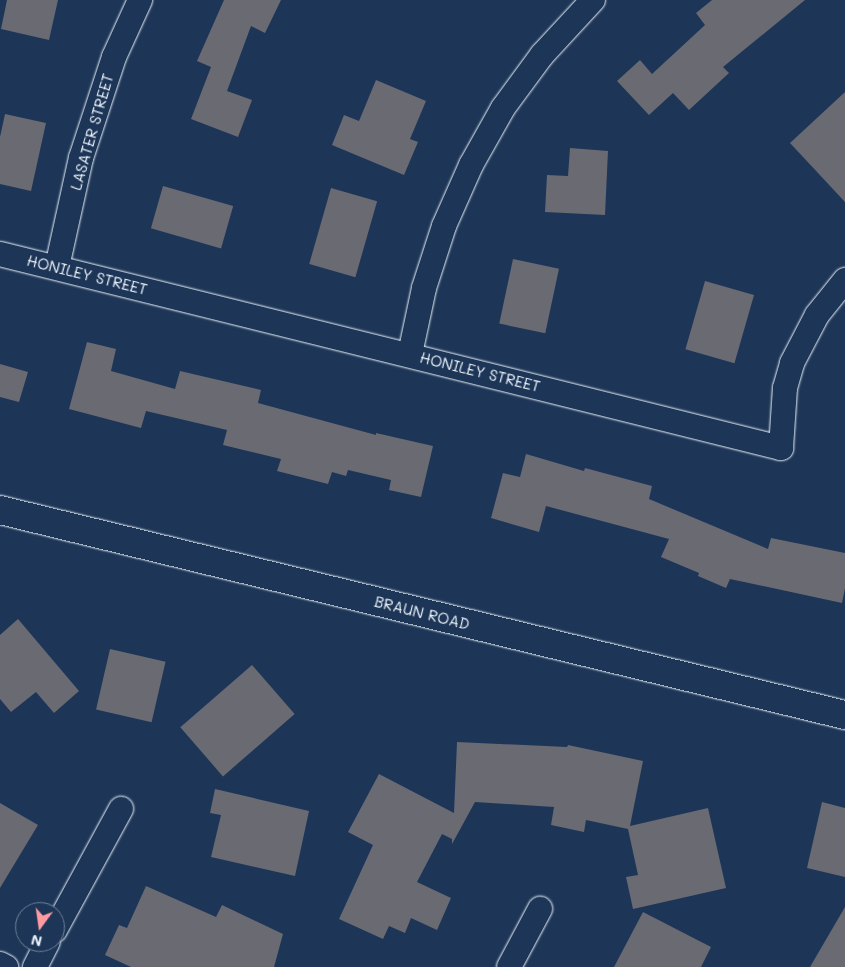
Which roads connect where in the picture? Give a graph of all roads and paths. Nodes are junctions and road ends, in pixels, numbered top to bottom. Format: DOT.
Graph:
graph roads {
  1 [pos="140,0"];
  2 [pos="593,0"];
  3 [pos="0,254"];
  4 [pos="57,267"];
  5 [pos="845,280"];
  6 [pos="410,354"];
  7 [pos="0,510"];
  8 [pos="845,715"];
  9 [pos="121,809"];
  10 [pos="540,909"];
  11 [pos="65,912"];
  12 [pos="43,952"];
  13 [pos="0,964"];
  14 [pos="6,967"];
  15 [pos="35,967"];
  16 [pos="510,967"];
  1 -- 4 [label="street, LASATER STREET"];
  2 -- 6 [label="street"];
  3 -- 4 [label="street, HONILEY STREET"];
  4 -- 6 [label="street, HONILEY STREET"];
  5 -- 6 [label="street, HONILEY STREET"];
  7 -- 8 [label="main road, BRAUN ROAD"];
  9 -- 11 [label="street"];
  10 -- 16 [label="street"];
  12 -- 15 [label="street"];
  13 -- 14 [label="street"];
}
